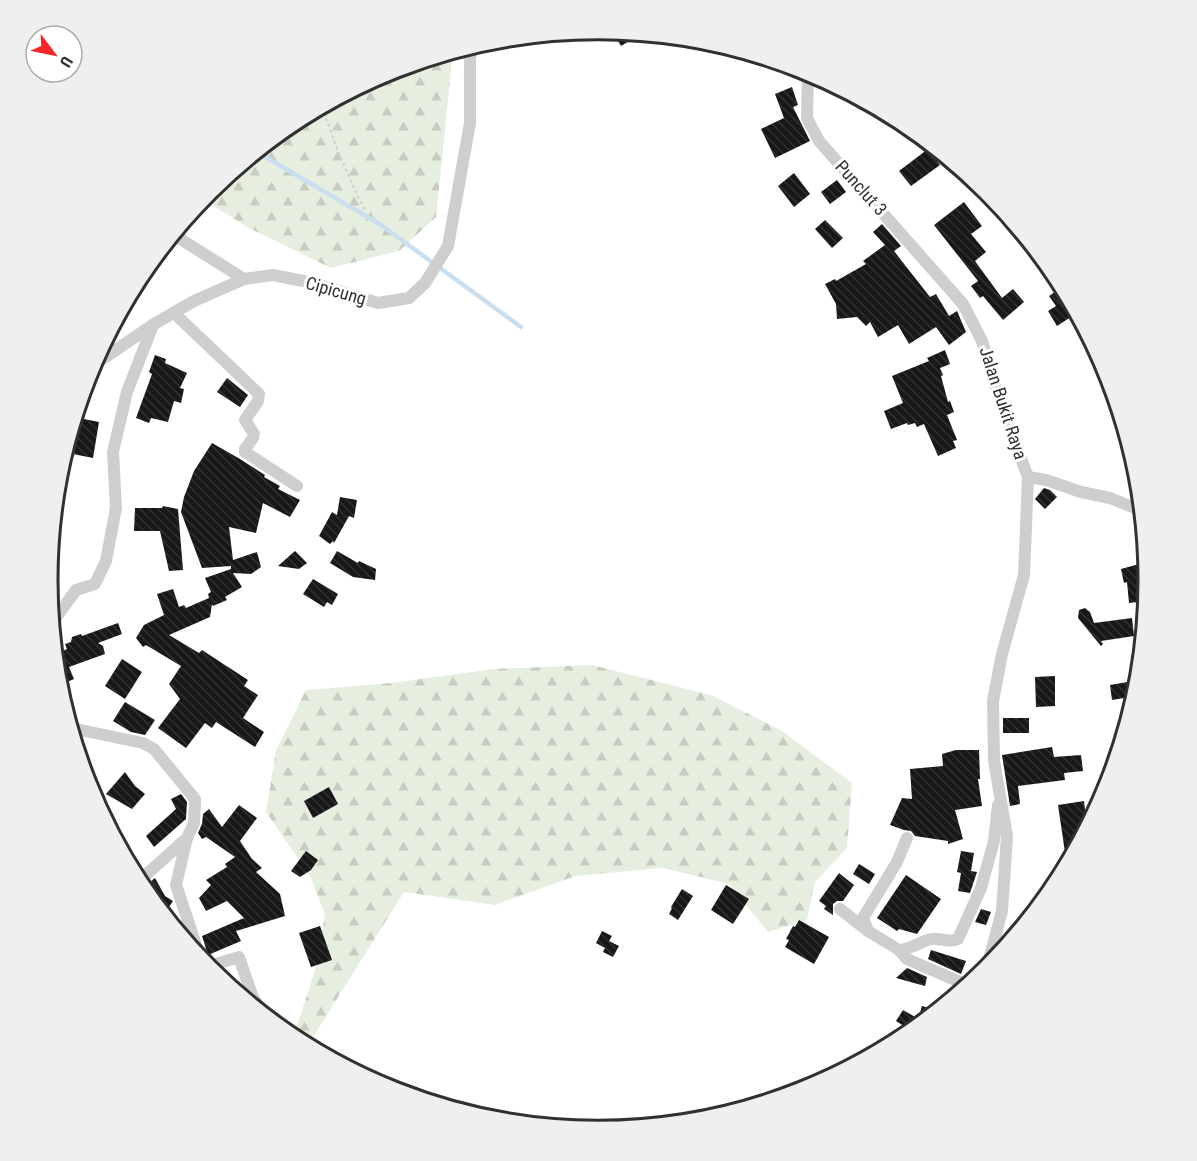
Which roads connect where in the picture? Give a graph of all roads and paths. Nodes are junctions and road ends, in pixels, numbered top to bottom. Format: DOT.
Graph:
graph roads {
  1 [pos="470,56"];
  2 [pos="808,83"];
  3 [pos="325,115"];
  4 [pos="365,210"];
  5 [pos="181,239"];
  6 [pos="244,279"];
  7 [pos="951,289"];
  8 [pos="174,313"];
  9 [pos="154,324"];
  10 [pos="108,356"];
  11 [pos="1028,477"];
  12 [pos="297,486"];
  13 [pos="1134,508"];
  14 [pos="60,612"];
  15 [pos="80,730"];
  16 [pos="999,792"];
  17 [pos="187,838"];
  18 [pos="907,838"];
  19 [pos="146,875"];
  20 [pos="840,909"];
  21 [pos="868,931"];
  22 [pos="194,938"];
  23 [pos="993,949"];
  24 [pos="900,950"];
  25 [pos="218,963"];
  26 [pos="959,982"];
  27 [pos="252,994"];
  1 -- 6 [label="street, Cipicung"];
  2 -- 7 [label="street, Punclut 3"];
  3 -- 4 [label="path"];
  5 -- 6 [label="street"];
  6 -- 8 [label="street, Cipicung"];
  7 -- 11 [label="street, Jalan Bukit Raya"];
  8 -- 9 [label="street, Cipicung"];
  8 -- 12 [label="street"];
  9 -- 10 [label="street, Cipicung"];
  9 -- 14 [label="street"];
  11 -- 13 [label="street, Jalan Bukit Raya"];
  11 -- 16 [label="street"];
  15 -- 17 [label="street"];
  16 -- 23 [label="street"];
  16 -- 24 [label="street"];
  17 -- 19 [label="street"];
  17 -- 22 [label="street"];
  18 -- 21 [label="street"];
  20 -- 21 [label="street"];
  21 -- 24 [label="street"];
  24 -- 26 [label="street"];
  25 -- 27 [label="street"];
}
